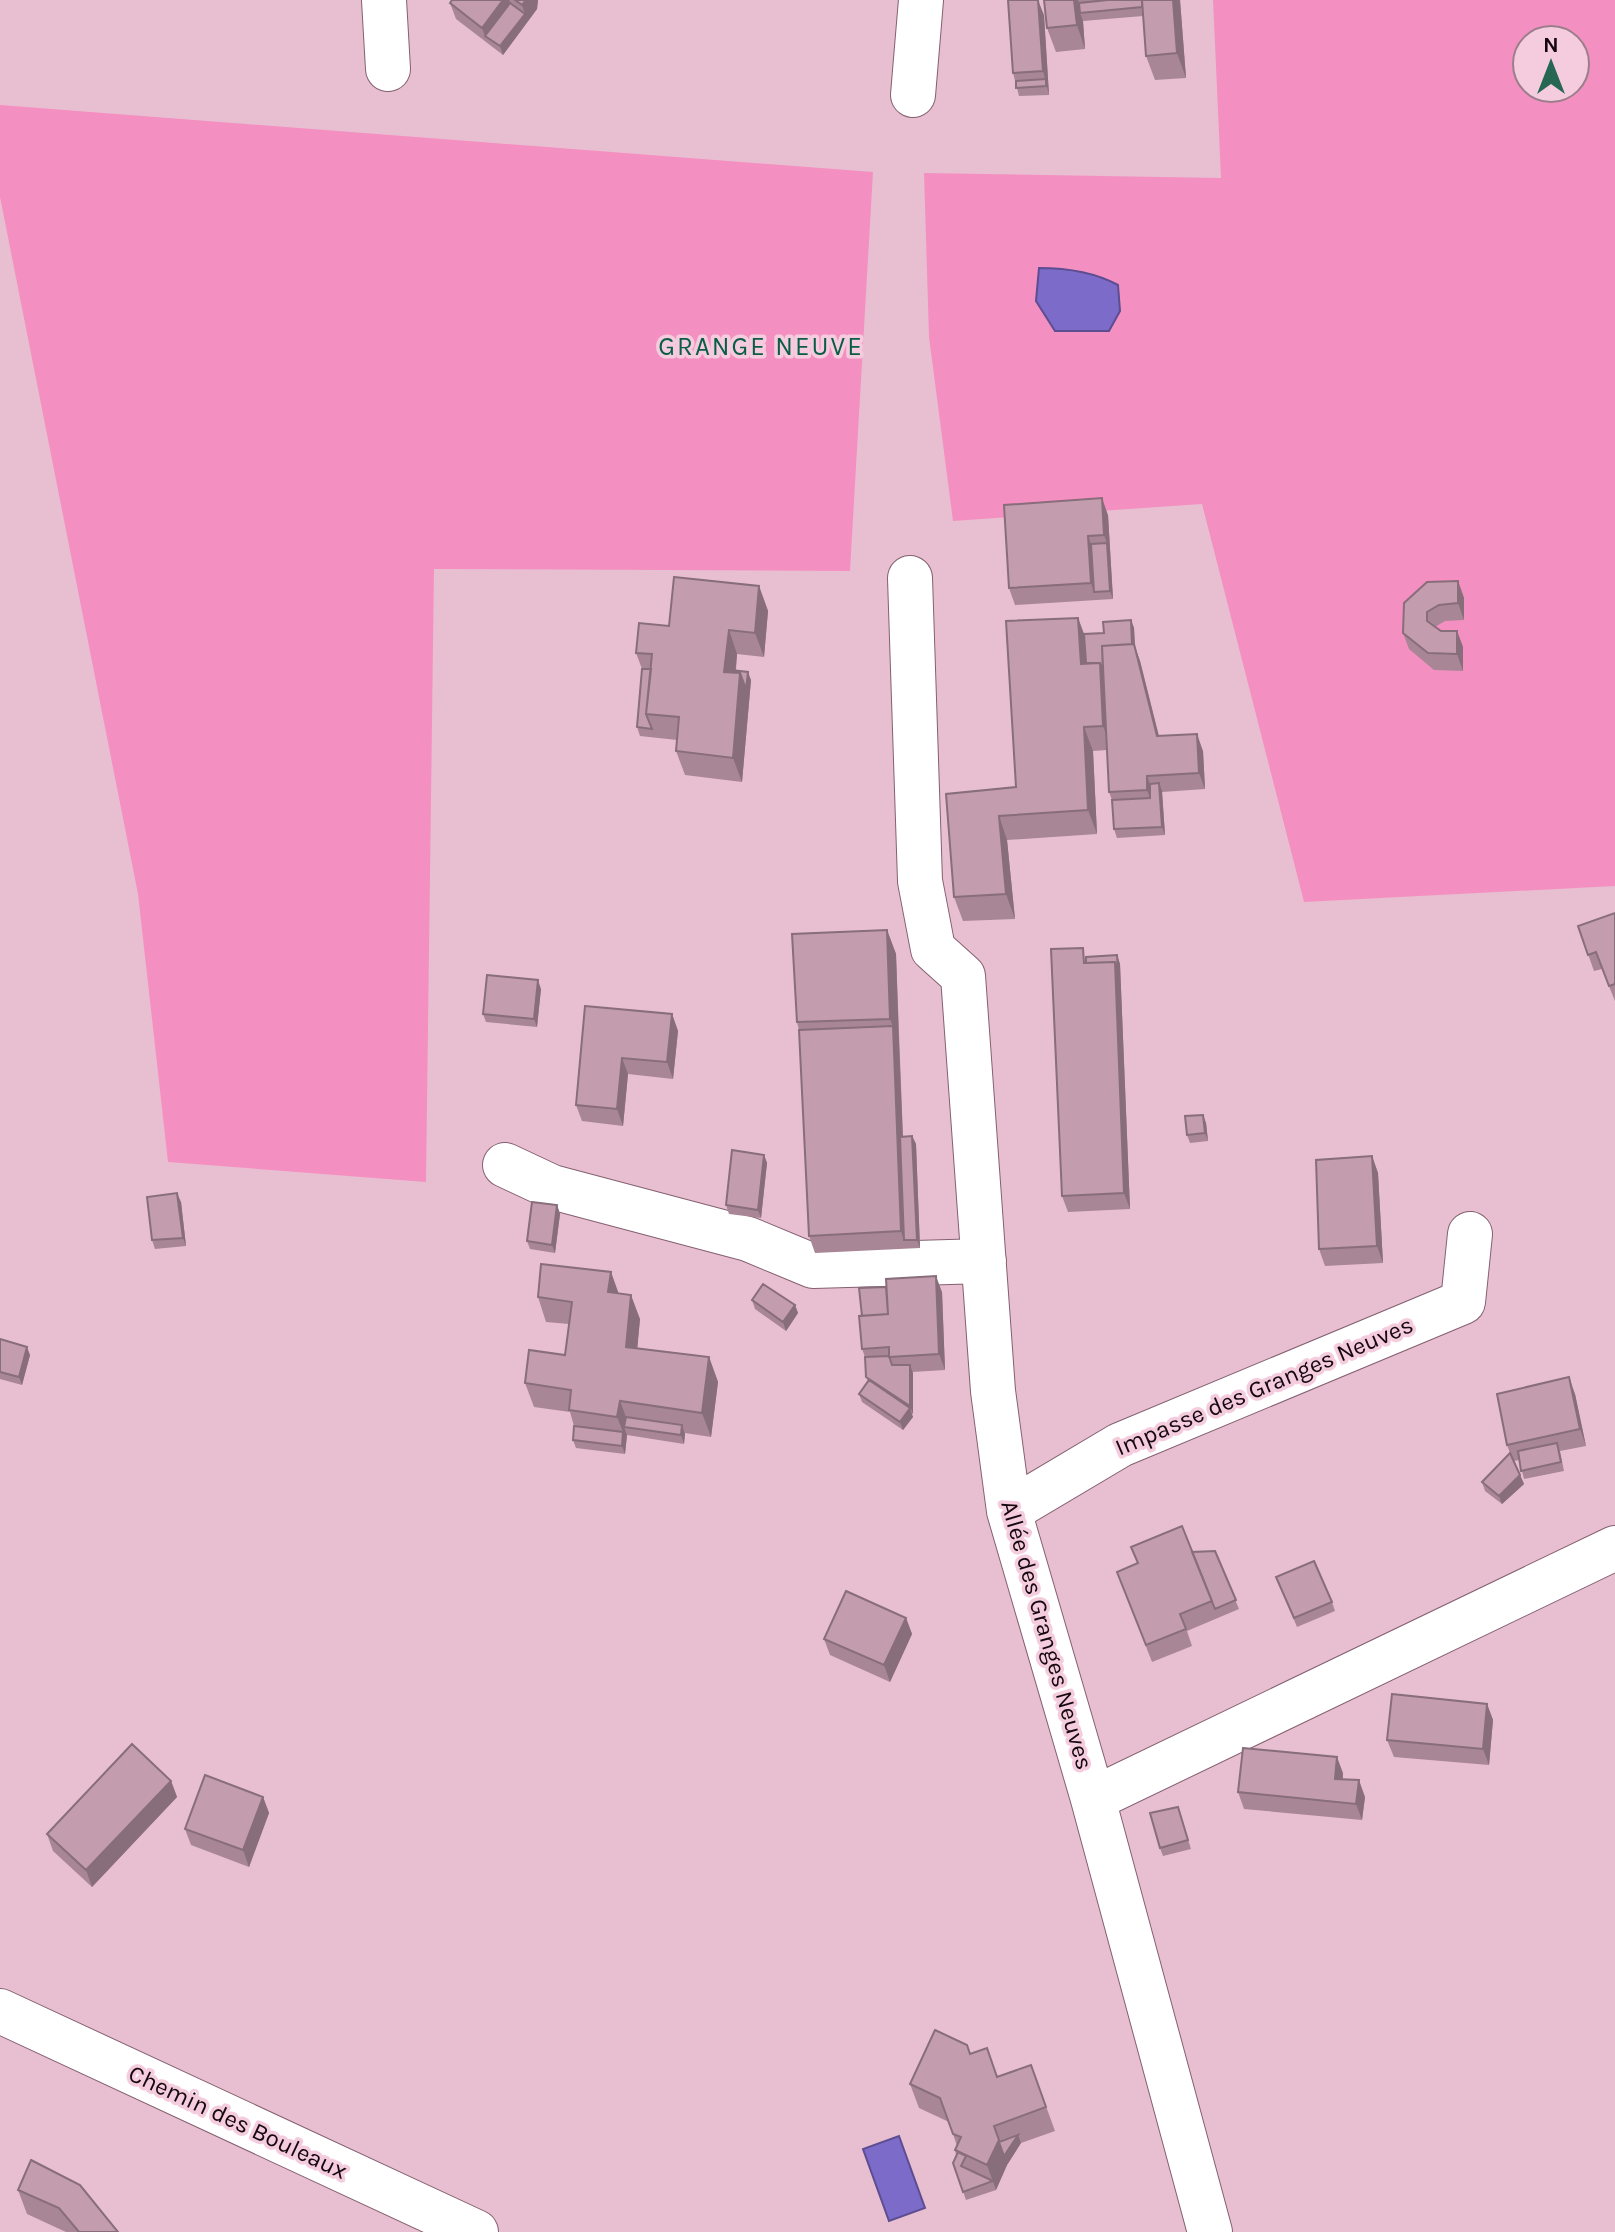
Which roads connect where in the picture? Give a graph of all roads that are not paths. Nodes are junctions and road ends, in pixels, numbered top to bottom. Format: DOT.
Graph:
graph roads {
  1 [pos="384,0"];
  2 [pos="921,0"];
  3 [pos="388,69"];
  4 [pos="913,95"];
  5 [pos="910,578"];
  6 [pos="505,1165"];
  7 [pos="1470,1234"];
  8 [pos="984,1261"];
  9 [pos="1009,1511"];
  10 [pos="1615,1548"];
  11 [pos="1093,1799"];
  12 [pos="0,2011"];
  13 [pos="476,2232"];
  14 [pos="1210,2232"];
  1 -- 3 [label="street"];
  2 -- 4 [label="street"];
  5 -- 8 [label="street, Allée des Granges Neuves"];
  6 -- 8 [label="street"];
  7 -- 9 [label="street, Impasse des Granges Neuves"];
  8 -- 9 [label="street, Allée des Granges Neuves"];
  9 -- 11 [label="street, Allée des Granges Neuves"];
  10 -- 11 [label="street"];
  11 -- 14 [label="street, Allée des Granges Neuves"];
  12 -- 13 [label="street, Chemin des Bouleaux"];
}
